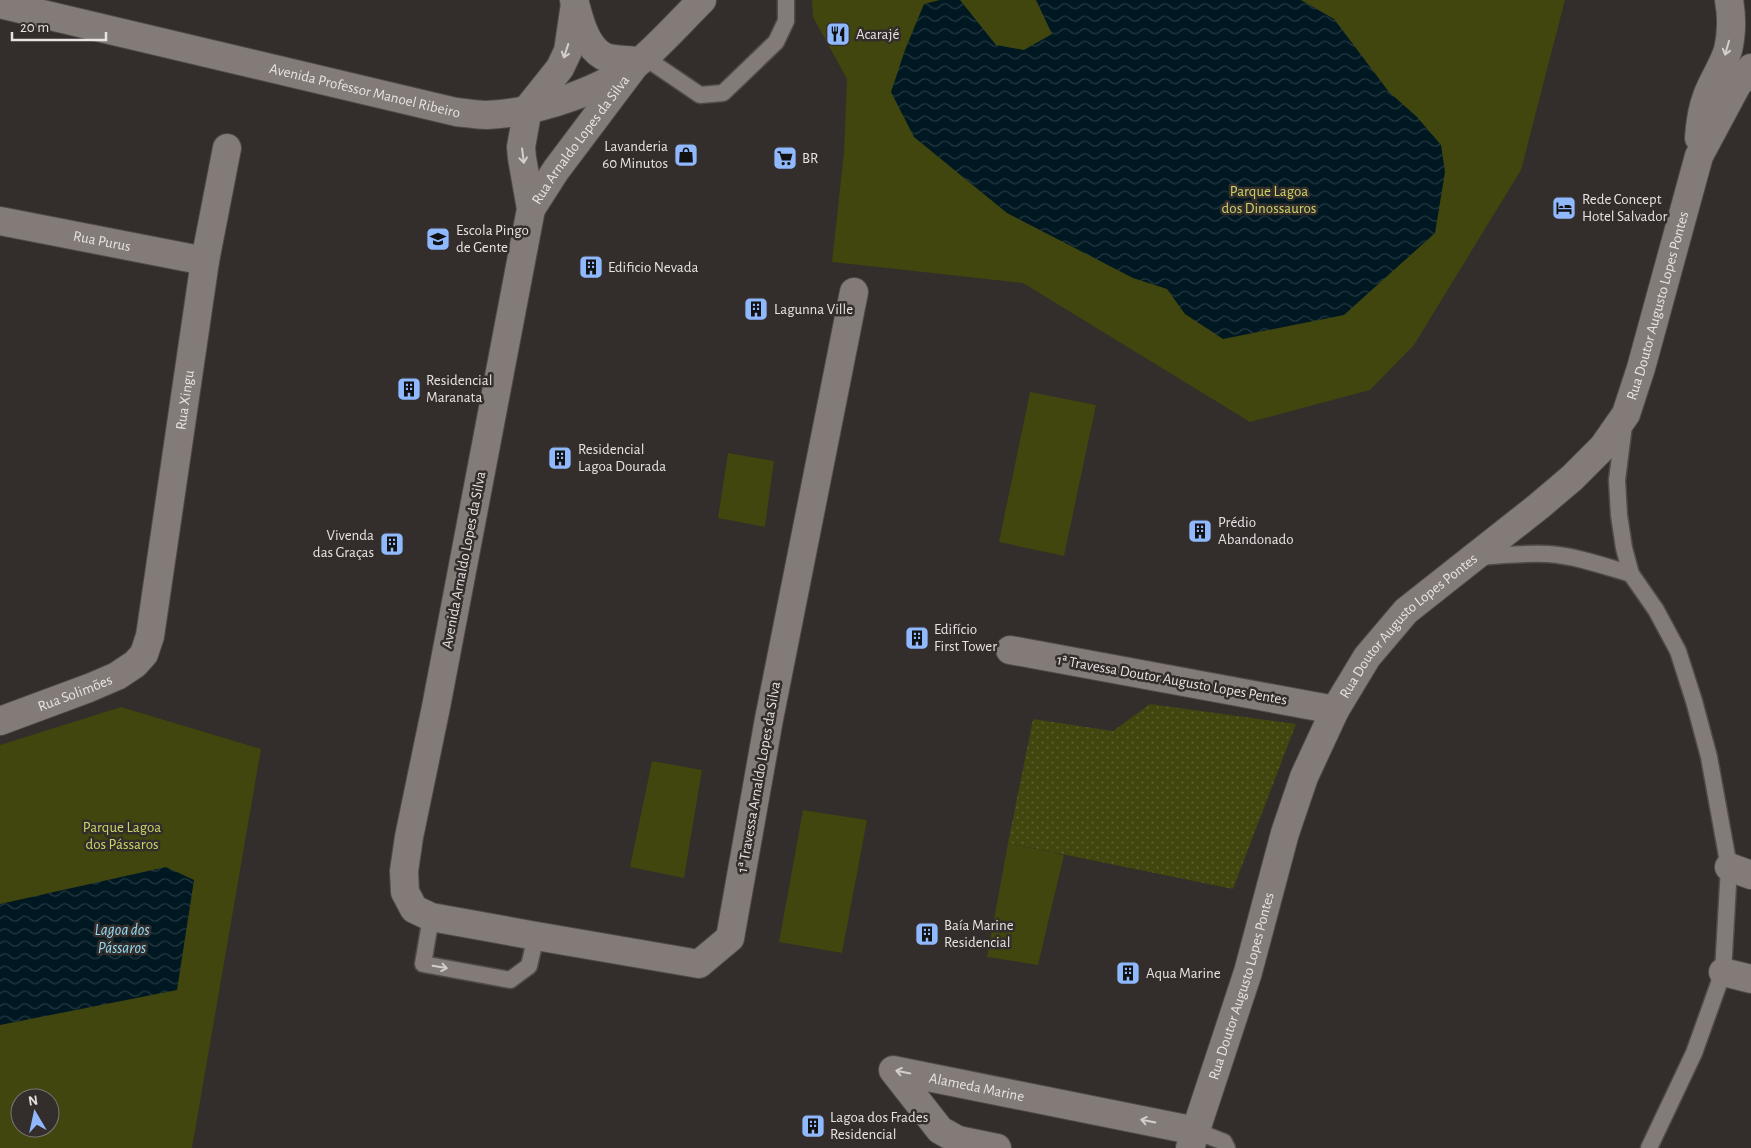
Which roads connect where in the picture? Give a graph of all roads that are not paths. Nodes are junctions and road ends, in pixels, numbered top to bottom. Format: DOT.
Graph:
graph roads {
  1 [pos="702,0"];
  2 [pos="786,0"];
  3 [pos="1729,0"];
  4 [pos="574,2"];
  5 [pos="0,4"];
  6 [pos="25,5"];
  7 [pos="641,59"];
  8 [pos="1751,68"];
  9 [pos="528,108"];
  10 [pos="227,148"];
  11 [pos="1698,156"];
  12 [pos="531,209"];
  13 [pos="0,221"];
  14 [pos="205,261"];
  15 [pos="854,292"];
  16 [pos="1626,414"];
  17 [pos="1473,558"];
  18 [pos="1631,574"];
  19 [pos="1010,650"];
  20 [pos="144,654"];
  21 [pos="1335,710"];
  22 [pos="0,721"];
  23 [pos="1740,871"];
  24 [pos="422,913"];
  25 [pos="536,936"];
  26 [pos="1723,972"];
  27 [pos="1751,979"];
  28 [pos="1193,1139"];
  29 [pos="996,1148"];
  30 [pos="1227,1148"];
  31 [pos="1649,1148"];
  1 -- 7 [label="street, Avenida Professor Manoel Ribeiro"];
  2 -- 7 [label="lane"];
  3 -- 11 [label="street, Rua Doutor Augusto Lopes Pontes, one-way"];
  4 -- 7 [label="street"];
  4 -- 9 [label="street, one-way"];
  5 -- 6 [label="street, Avenida Professor Manoel Ribeiro"];
  6 -- 9 [label="street, Avenida Professor Manoel Ribeiro"];
  7 -- 9 [label="street, Avenida Professor Manoel Ribeiro"];
  7 -- 12 [label="street, Rua Arnaldo Lopes da Silva"];
  8 -- 11 [label="street, Rua Doutor Augusto Lopes Pontes"];
  9 -- 12 [label="street, Rua Arnaldo Lopes da Silva, one-way"];
  10 -- 14 [label="street, Rua Xingu"];
  11 -- 16 [label="street, Rua Doutor Augusto Lopes Pontes"];
  12 -- 24 [label="street, Avenida Arnaldo Lopes da Silva"];
  13 -- 14 [label="street, Rua Purus"];
  14 -- 20 [label="street, Rua Xingu"];
  15 -- 25 [label="street, 1ª Travessa Arnaldo Lopes da Silva"];
  16 -- 17 [label="street, Rua Doutor Augusto Lopes Pontes"];
  16 -- 18 [label="lane"];
  17 -- 18 [label="lane"];
  17 -- 21 [label="street, Rua Doutor Augusto Lopes Pontes"];
  18 -- 23 [label="lane"];
  19 -- 21 [label="street, 1ª Travessa Doutor Augusto Lopes Pentes"];
  20 -- 22 [label="street, Rua Solimões"];
  21 -- 28 [label="street, Rua Doutor Augusto Lopes Pontes"];
  23 -- 26 [label="lane"];
  24 -- 25 [label="street, 1ª Travessa Arnaldo Lopes da Silva"];
  24 -- 25 [label="lane, one-way"];
  26 -- 27 [label="street"];
  26 -- 31 [label="lane"];
  28 -- 29 [label="street, Alameda Marine, one-way"];
  28 -- 30 [label="lane"];
}
